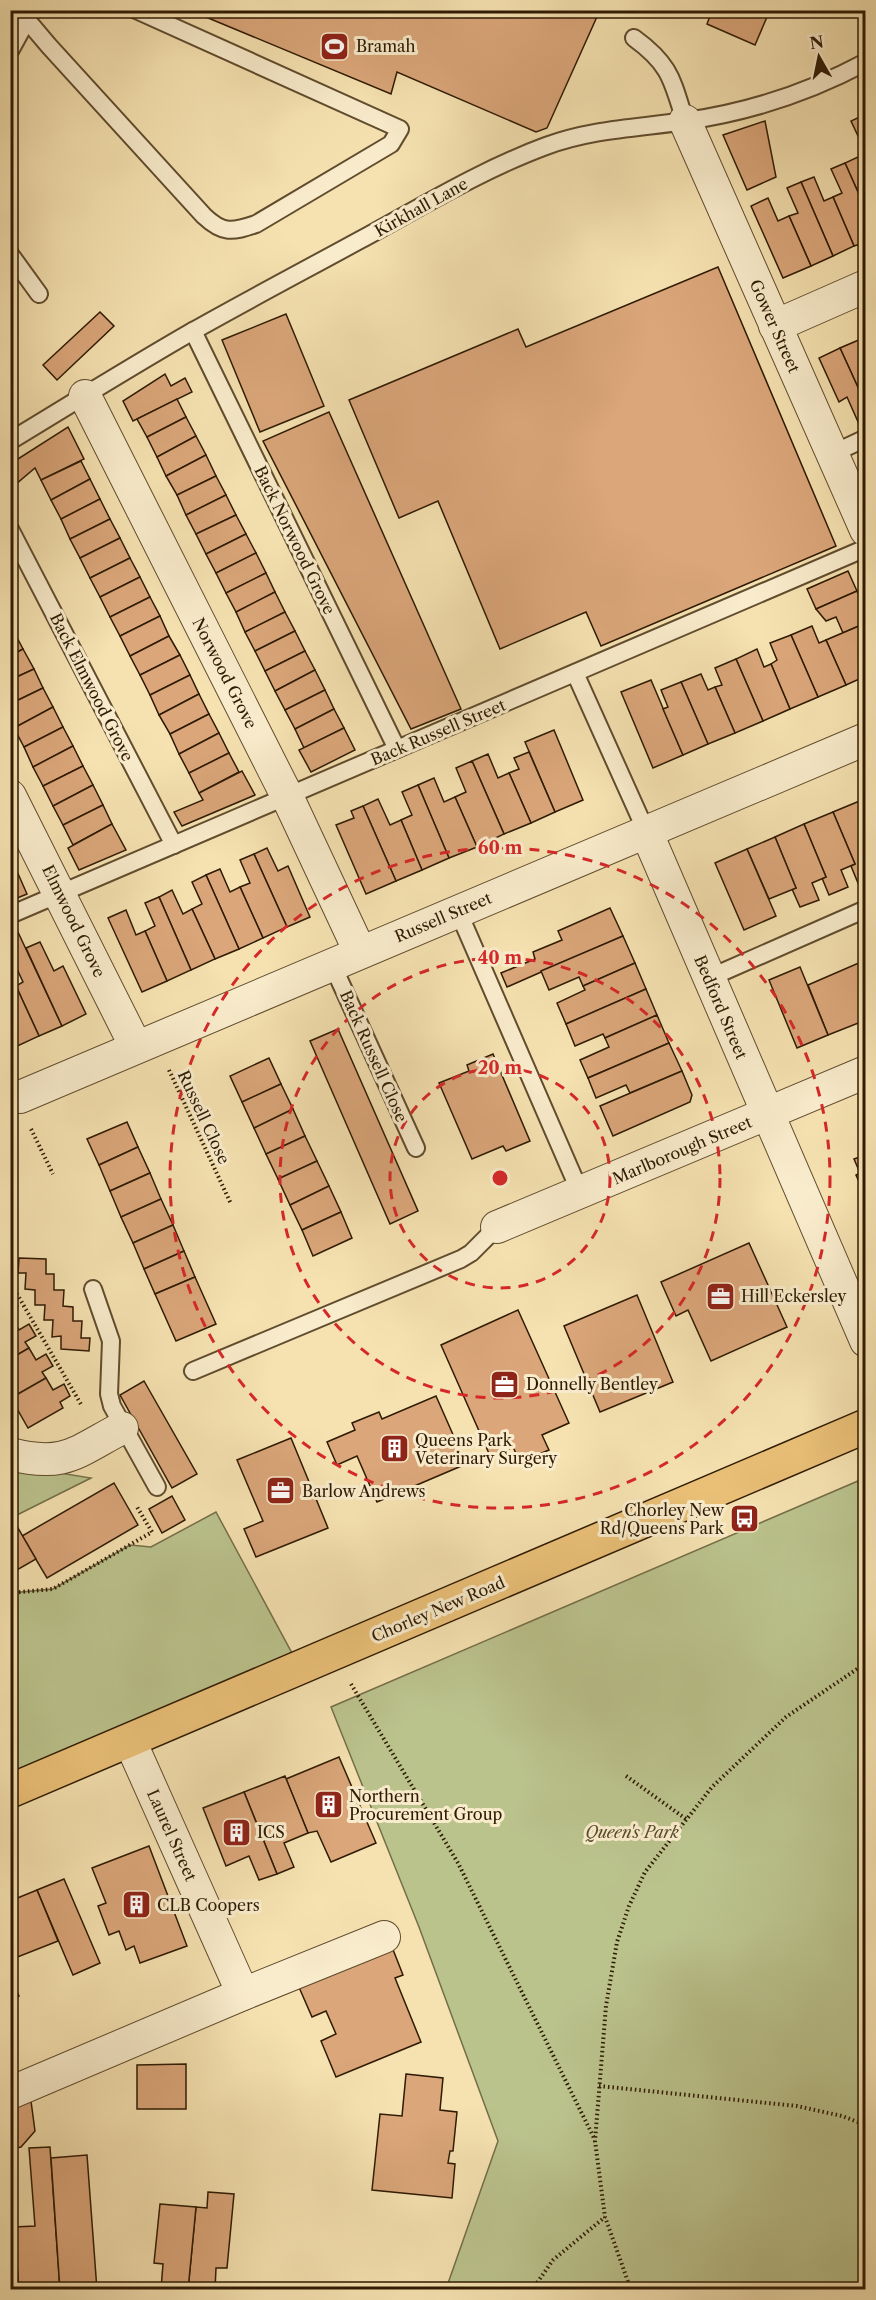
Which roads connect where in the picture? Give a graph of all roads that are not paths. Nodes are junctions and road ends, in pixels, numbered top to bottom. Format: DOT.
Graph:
graph roads {
  1 [pos="136,10"];
  2 [pos="29,15"];
  3 [pos="634,38"];
  4 [pos="10,51"];
  5 [pos="866,62"];
  6 [pos="685,121"];
  7 [pos="10,255"];
  8 [pos="866,286"];
  9 [pos="39,294"];
  10 [pos="775,326"];
  11 [pos="193,331"];
  12 [pos="85,396"];
  13 [pos="866,438"];
  14 [pos="10,441"];
  15 [pos="832,454"];
  16 [pos="10,528"];
  17 [pos="866,530"];
  18 [pos="866,548"];
  19 [pos="575,673"];
  20 [pos="866,739"];
  21 [pos="397,749"];
  22 [pos="10,796"];
  23 [pos="287,796"];
  24 [pos="646,831"];
  25 [pos="174,845"];
  26 [pos="61,894"];
  27 [pos="866,909"];
  28 [pos="458,911"];
  29 [pos="10,915"];
  30 [pos="346,958"];
  31 [pos="709,978"];
  32 [pos="146,1043"];
  33 [pos="866,1072"];
  34 [pos="20,1096"];
  35 [pos="767,1114"];
  36 [pos="416,1148"];
  37 [pos="580,1192"];
  38 [pos="497,1227"];
  39 [pos="93,1289"];
  40 [pos="866,1341"];
  41 [pos="194,1371"];
  42 [pos="866,1426"];
  43 [pos="110,1434"];
  44 [pos="10,1454"];
  45 [pos="157,1487"];
  46 [pos="130,1741"];
  47 [pos="10,1791"];
  48 [pos="384,1937"];
  49 [pos="243,1994"];
  50 [pos="10,2093"];
  1 -- 2 [label="lane"];
  2 -- 4 [label="lane"];
  3 -- 6 [label="lane"];
  5 -- 6 [label="lane, Kirkhall Lane"];
  6 -- 10 [label="street, Gower Street"];
  6 -- 11 [label="lane, Kirkhall Lane"];
  7 -- 9 [label="lane"];
  8 -- 10 [label="street"];
  10 -- 15 [label="street, Gower Street"];
  11 -- 12 [label="lane, Kirkhall Lane"];
  11 -- 21 [label="lane, Back Norwood Grove"];
  12 -- 14 [label="lane, Kirkhall Lane"];
  12 -- 23 [label="street, Norwood Grove"];
  13 -- 15 [label="lane"];
  15 -- 17 [label="street, Gower Street"];
  16 -- 25 [label="lane, Back Elmwood Grove"];
  18 -- 19 [label="lane, Back Russell Street"];
  19 -- 21 [label="lane, Back Russell Street"];
  19 -- 24 [label="lane, Bedford Street"];
  20 -- 24 [label="street, Russell Street"];
  21 -- 23 [label="lane, Back Russell Street"];
  22 -- 26 [label="street, Elmwood Grove"];
  23 -- 25 [label="lane, Back Russell Street"];
  23 -- 30 [label="street, Norwood Grove"];
  24 -- 28 [label="street, Russell Street"];
  24 -- 31 [label="street, Bedford Street"];
  25 -- 26 [label="lane, Back Russell Street"];
  26 -- 29 [label="lane, Back Russell Street"];
  26 -- 32 [label="street, Elmwood Grove"];
  27 -- 31 [label="lane"];
  28 -- 30 [label="street, Russell Street"];
  28 -- 37 [label="lane"];
  30 -- 32 [label="street, Russell Street"];
  30 -- 36 [label="lane, Back Russell Close"];
  31 -- 35 [label="street, Bedford Street"];
  32 -- 34 [label="street, Russell Street"];
  33 -- 35 [label="street, Marlborough Street"];
  35 -- 37 [label="street, Marlborough Street"];
  35 -- 40 [label="street, Bedford Street"];
  37 -- 38 [label="street, Marlborough Street"];
  38 -- 41 [label="lane"];
  39 -- 43 [label="lane"];
  42 -- 46 [label="main road, Chorley New Road"];
  43 -- 44 [label="street"];
  43 -- 45 [label="lane"];
  46 -- 47 [label="main road, Chorley New Road"];
  46 -- 49 [label="street, Laurel Street"];
  48 -- 49 [label="street"];
  49 -- 50 [label="street"];
}
